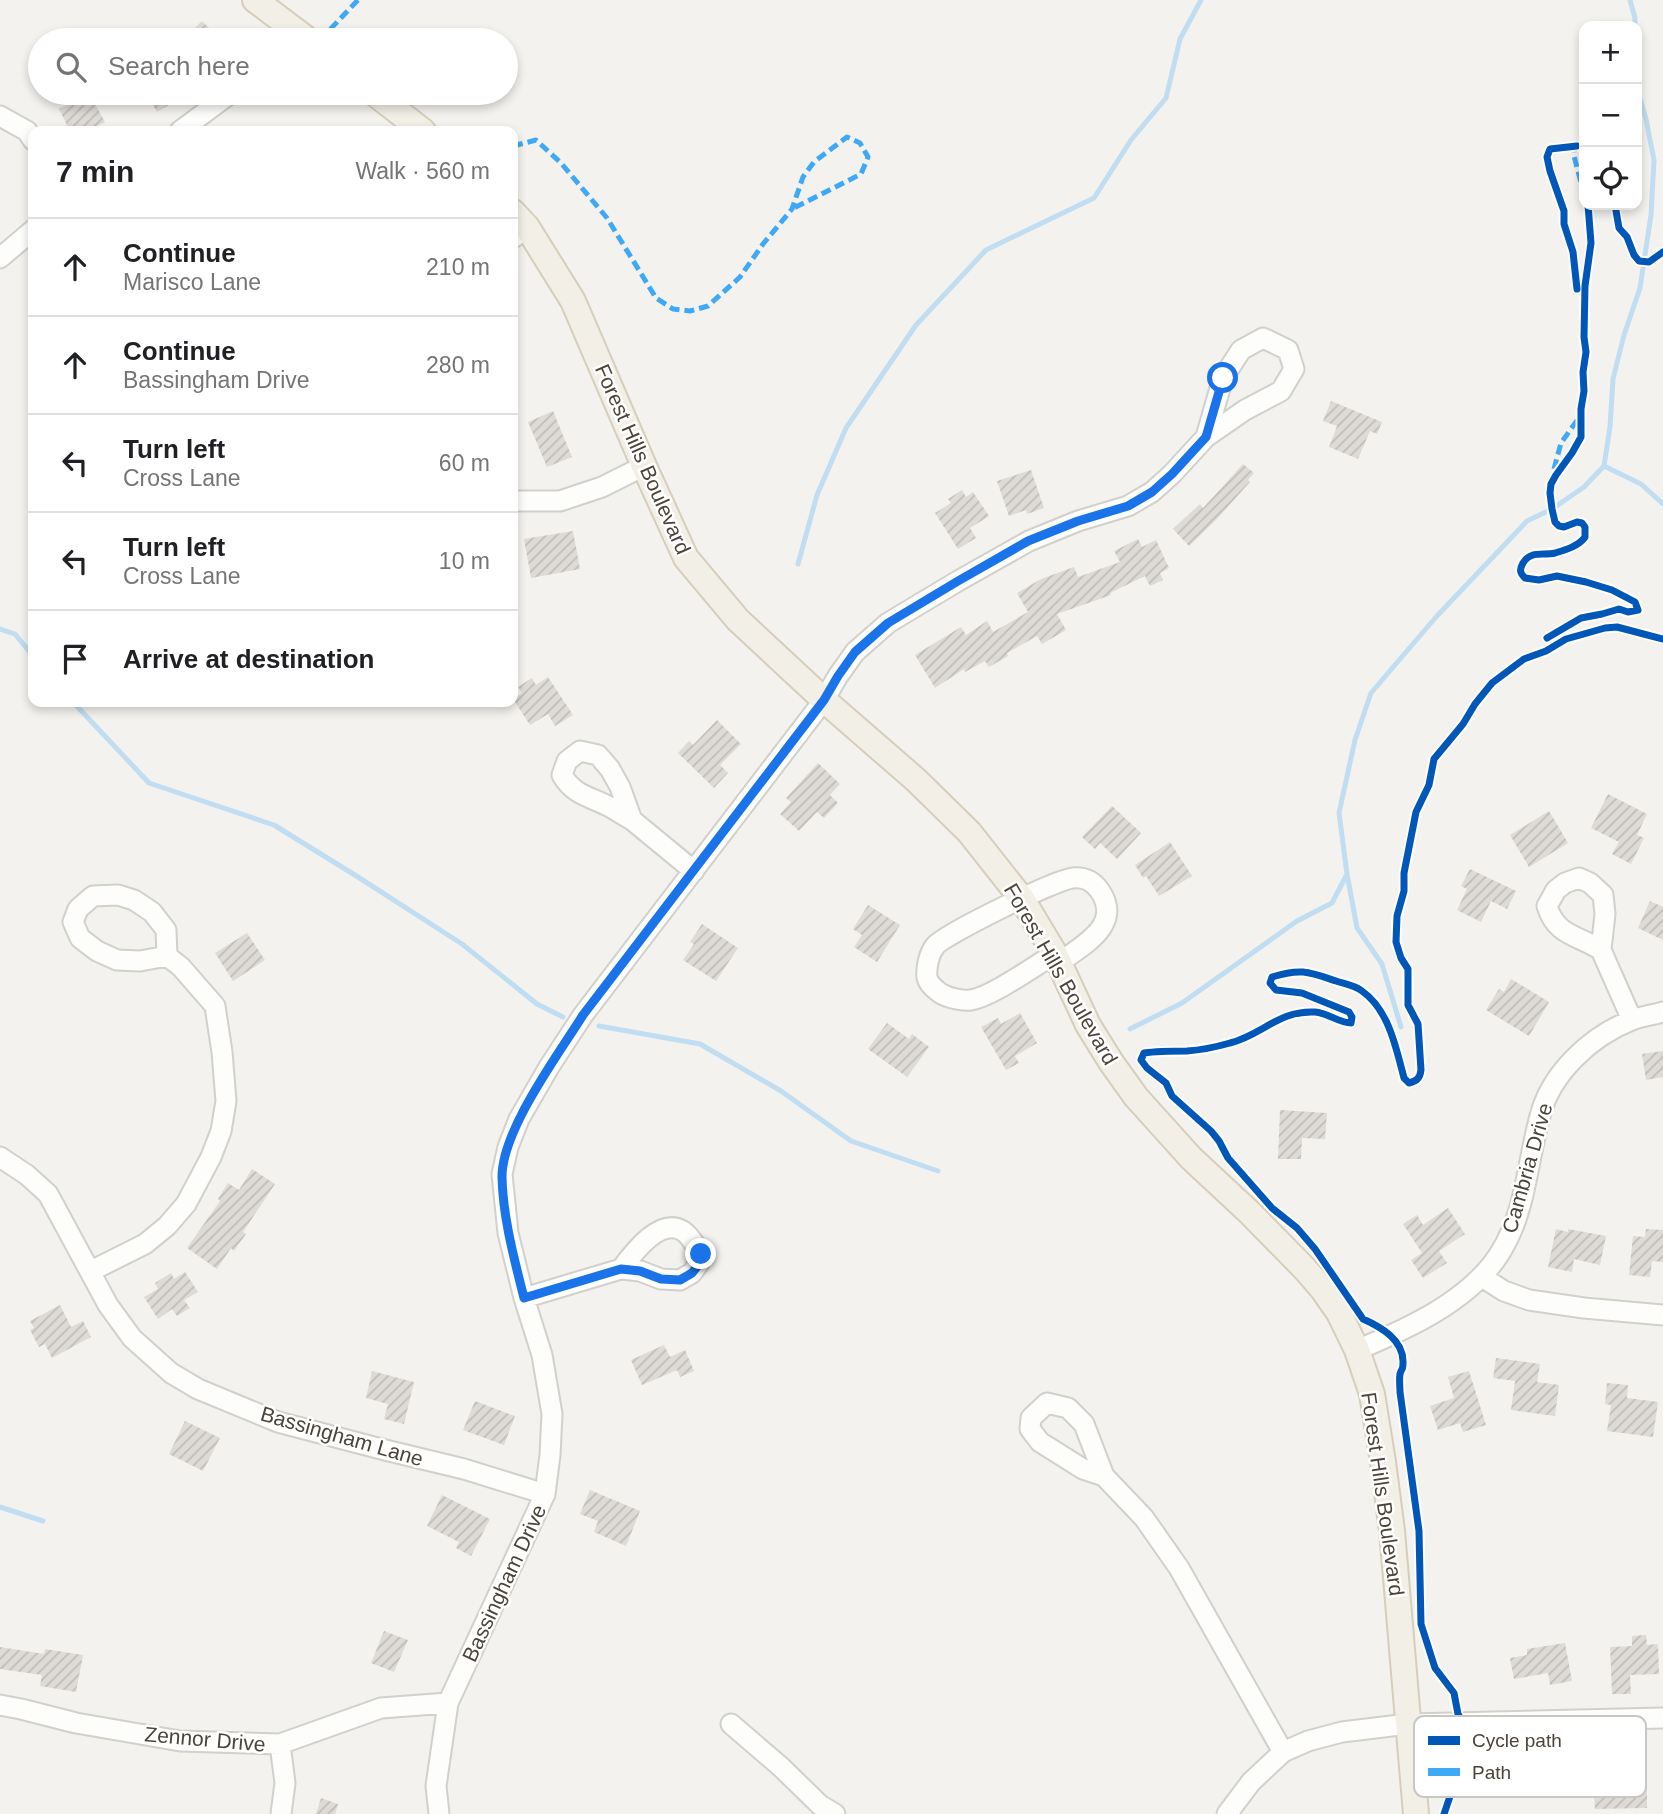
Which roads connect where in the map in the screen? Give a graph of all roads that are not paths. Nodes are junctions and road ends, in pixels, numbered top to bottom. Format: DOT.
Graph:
graph roads {
  1 [pos="255,0"];
  2 [pos="286,28"];
  3 [pos="216,105"];
  4 [pos="389,105"];
  5 [pos="0,116"];
  6 [pos="187,126"];
  7 [pos="417,126"];
  8 [pos="28,132"];
  9 [pos="518,227"];
  10 [pos="28,234"];
  11 [pos="0,258"];
  12 [pos="1206,437"];
  13 [pos="644,466"];
  14 [pos="518,501"];
  15 [pos="824,700"];
  16 [pos="632,820"];
  17 [pos="694,871"];
  18 [pos="1022,899"];
  19 [pos="1601,950"];
  20 [pos="167,956"];
  21 [pos="1057,958"];
  22 [pos="1663,1012"];
  23 [pos="1632,1020"];
  24 [pos="0,1157"];
  25 [pos="621,1269"];
  26 [pos="91,1271"];
  27 [pos="1482,1277"];
  28 [pos="524,1298"];
  29 [pos="1663,1315"];
  30 [pos="1357,1350"];
  31 [pos="1104,1476"];
  32 [pos="545,1494"];
  33 [pos="448,1703"];
  34 [pos="0,1705"];
  35 [pos="731,1724"];
  36 [pos="1408,1724"];
  37 [pos="1414,1724"];
  38 [pos="280,1744"];
  39 [pos="1283,1752"];
  40 [pos="1414,1792"];
  41 [pos="281,1814"];
  42 [pos="439,1814"];
  43 [pos="835,1814"];
  44 [pos="1227,1814"];
  1 -- 2 [label="main road"];
  3 -- 6 [label="street"];
  4 -- 7 [label="main road"];
  5 -- 8 [label="street"];
  9 -- 13 [label="main road, Forest Hills Boulevard"];
  10 -- 11 [label="street"];
  12 -- 12 [label="street"];
  12 -- 15 [label="street, Bassingham Drive"];
  13 -- 14 [label="street"];
  13 -- 15 [label="main road, Forest Hills Boulevard"];
  15 -- 17 [label="street, Bassingham Drive"];
  15 -- 18 [label="main road, Forest Hills Boulevard"];
  16 -- 17 [label="street"];
  17 -- 28 [label="street, Bassingham Drive"];
  18 -- 21 [label="main road, Forest Hills Boulevard"];
  18 -- 21 [label="street"];
  18 -- 21 [label="street"];
  19 -- 23 [label="street"];
  20 -- 20 [label="street"];
  20 -- 26 [label="street"];
  21 -- 30 [label="main road, Forest Hills Boulevard"];
  22 -- 23 [label="street, Cambria Drive"];
  23 -- 27 [label="street, Cambria Drive"];
  24 -- 26 [label="street, Bassingham Lane"];
  25 -- 28 [label="street"];
  26 -- 32 [label="street, Bassingham Lane"];
  27 -- 29 [label="street"];
  27 -- 30 [label="street, Cambria Drive"];
  28 -- 32 [label="street, Bassingham Drive"];
  30 -- 36 [label="main road, Forest Hills Boulevard"];
  31 -- 39 [label="street"];
  32 -- 33 [label="street, Bassingham Drive"];
  33 -- 38 [label="street, Zennor Drive"];
  33 -- 42 [label="street, Bassingham Drive"];
  34 -- 38 [label="street, Zennor Drive"];
  35 -- 43 [label="street"];
  36 -- 37 [label="street"];
  36 -- 39 [label="street"];
  36 -- 40 [label="main road, Forest Hills Boulevard"];
  38 -- 41 [label="street"];
  39 -- 44 [label="street"];
}
